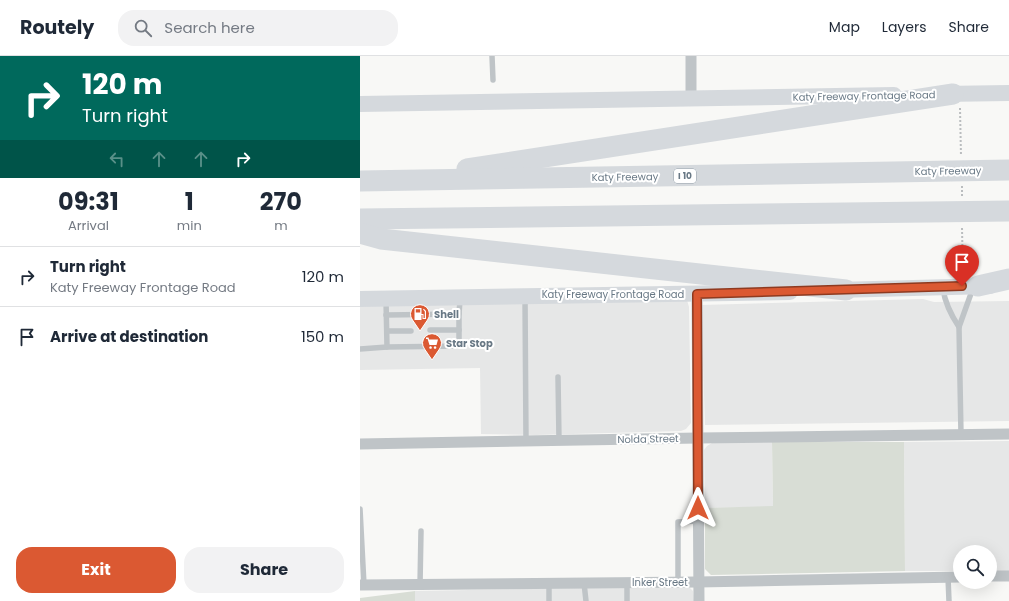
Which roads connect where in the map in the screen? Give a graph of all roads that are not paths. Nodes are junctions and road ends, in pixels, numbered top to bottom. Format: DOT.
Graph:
graph roads {
  1 [pos="492,56"];
  2 [pos="691,56"];
  3 [pos="493,80"];
  4 [pos="1009,92"];
  5 [pos="953,94"];
  6 [pos="691,98"];
  7 [pos="360,104"];
  8 [pos="1009,170"];
  9 [pos="360,181"];
  10 [pos="388,181"];
  11 [pos="1009,211"];
  12 [pos="360,219"];
  13 [pos="360,233"];
  14 [pos="1009,279"];
  15 [pos="1009,285"];
  16 [pos="976,286"];
  17 [pos="942,287"];
  18 [pos="846,290"];
  19 [pos="697,294"];
  20 [pos="525,295"];
  21 [pos="460,296"];
  22 [pos="360,298"];
  23 [pos="386,298"];
  24 [pos="459,314"];
  25 [pos="386,315"];
  26 [pos="959,327"];
  27 [pos="430,330"];
  28 [pos="459,330"];
  29 [pos="387,331"];
  30 [pos="410,331"];
  31 [pos="387,347"];
  32 [pos="360,350"];
  33 [pos="558,377"];
  34 [pos="1009,434"];
  35 [pos="961,435"];
  36 [pos="698,438"];
  37 [pos="558,440"];
  38 [pos="526,441"];
  39 [pos="360,444"];
  40 [pos="360,509"];
  41 [pos="698,522"];
  42 [pos="422,531"];
  43 [pos="997,576"];
  44 [pos="1009,576"];
  45 [pos="948,577"];
  46 [pos="953,577"];
  47 [pos="678,582"];
  48 [pos="698,582"];
  49 [pos="549,583"];
  50 [pos="584,583"];
  51 [pos="627,583"];
  52 [pos="362,585"];
  53 [pos="420,585"];
  54 [pos="549,601"];
  55 [pos="586,601"];
  56 [pos="627,601"];
  57 [pos="699,601"];
  58 [pos="949,601"];
  1 -- 3 [label="lane"];
  2 -- 6 [label="street"];
  4 -- 5 [label="main road, Katy Freeway Frontage Road"];
  5 -- 6 [label="main road, Katy Freeway Frontage Road"];
  5 -- 10 [label="highway"];
  6 -- 7 [label="main road, Katy Freeway Frontage Road"];
  8 -- 10 [label="highway, Katy Freeway / I 10"];
  9 -- 10 [label="highway, Katy Freeway / I 10"];
  11 -- 12 [label="highway"];
  13 -- 18 [label="highway"];
  14 -- 16 [label="highway"];
  15 -- 16 [label="main road, Katy Freeway Frontage Road"];
  16 -- 17 [label="main road, Katy Freeway Frontage Road"];
  16 -- 26 [label="lane"];
  17 -- 18 [label="main road, Katy Freeway Frontage Road"];
  17 -- 26 [label="lane"];
  18 -- 19 [label="main road, Katy Freeway Frontage Road"];
  19 -- 20 [label="main road, Katy Freeway Frontage Road"];
  19 -- 36 [label="street"];
  20 -- 21 [label="main road, Katy Freeway Frontage Road"];
  20 -- 38 [label="lane"];
  21 -- 23 [label="main road, Katy Freeway Frontage Road"];
  21 -- 24 [label="lane"];
  22 -- 23 [label="main road, Katy Freeway Frontage Road"];
  23 -- 25 [label="lane"];
  24 -- 25 [label="lane"];
  24 -- 28 [label="lane"];
  25 -- 29 [label="lane"];
  26 -- 35 [label="lane"];
  27 -- 28 [label="lane"];
  28 -- 31 [label="lane"];
  29 -- 30 [label="lane"];
  29 -- 31 [label="lane"];
  31 -- 32 [label="lane"];
  33 -- 37 [label="lane"];
  34 -- 35 [label="street, Nolda Street"];
  35 -- 36 [label="street, Nolda Street"];
  36 -- 37 [label="street, Nolda Street"];
  36 -- 41 [label="street"];
  37 -- 38 [label="street, Nolda Street"];
  38 -- 39 [label="street, Nolda Street"];
  40 -- 52 [label="lane"];
  41 -- 47 [label="lane"];
  41 -- 48 [label="street"];
  42 -- 53 [label="lane"];
  43 -- 44 [label="street"];
  45 -- 46 [label="street, Inker Street"];
  45 -- 48 [label="street, Inker Street"];
  45 -- 58 [label="lane"];
  47 -- 48 [label="street, Inker Street"];
  47 -- 51 [label="street, Inker Street"];
  48 -- 57 [label="street"];
  49 -- 50 [label="street, Inker Street"];
  49 -- 53 [label="street, Inker Street"];
  49 -- 54 [label="lane"];
  50 -- 51 [label="street, Inker Street"];
  50 -- 55 [label="lane"];
  51 -- 56 [label="lane"];
  52 -- 53 [label="street, Inker Street"];
}
